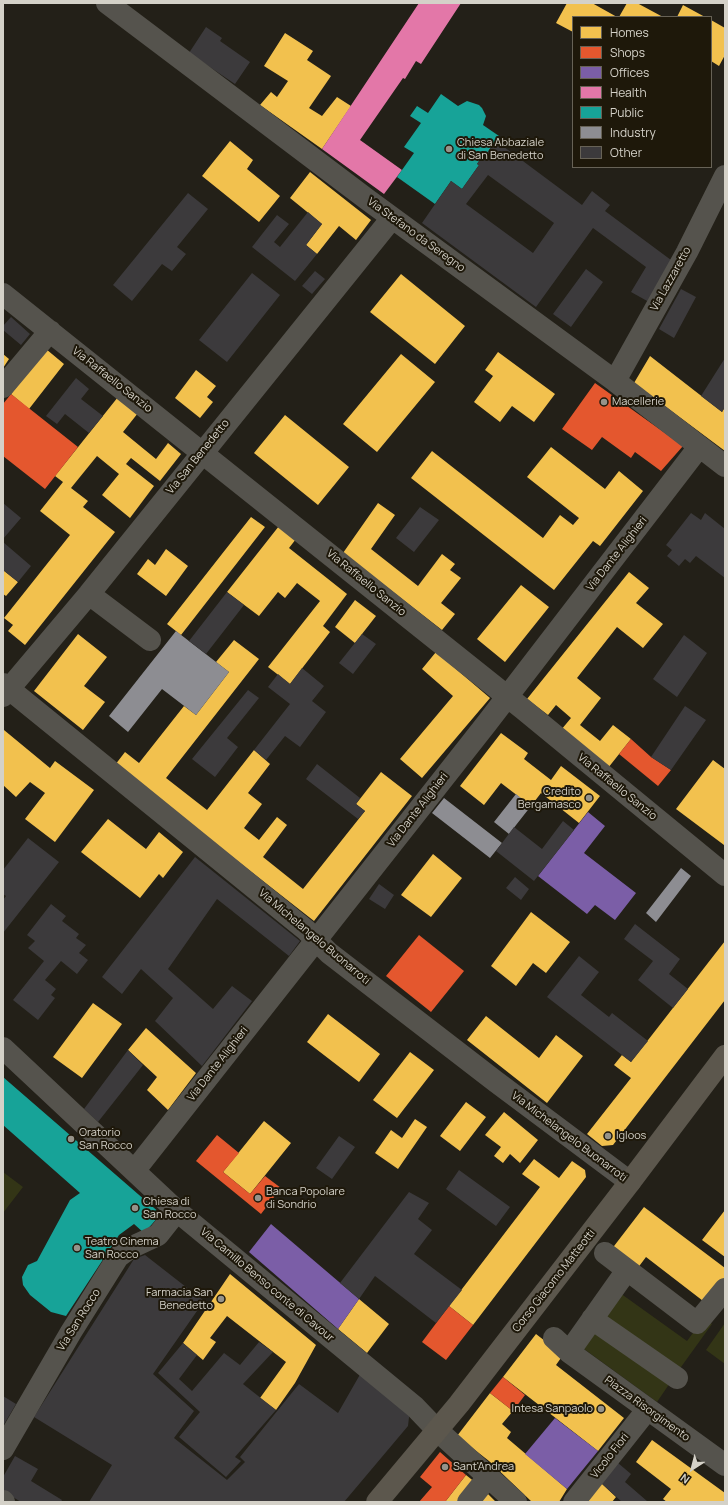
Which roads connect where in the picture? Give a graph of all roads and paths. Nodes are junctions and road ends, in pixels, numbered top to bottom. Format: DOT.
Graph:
graph roads {
  1 [pos="108,3"];
  2 [pos="725,176"];
  3 [pos="392,218"];
  4 [pos="3,294"];
  5 [pos="50,331"];
  6 [pos="615,381"];
  7 [pos="3,387"];
  8 [pos="700,447"];
  9 [pos="203,452"];
  10 [pos="725,466"];
  11 [pos="89,594"];
  12 [pos="150,640"];
  13 [pos="5,690"];
  14 [pos="507,696"];
  15 [pos="725,875"];
  16 [pos="316,938"];
  17 [pos="3,1048"];
  18 [pos="725,1056"];
  19 [pos="135,1170"];
  20 [pos="630,1182"];
  21 [pos="177,1211"];
  22 [pos="605,1253"];
  23 [pos="627,1270"];
  24 [pos="725,1289"];
  25 [pos="592,1318"];
  26 [pos="677,1378"];
  27 [pos="647,1410"];
  28 [pos="438,1431"];
  29 [pos="3,1449"];
  30 [pos="725,1465"];
  31 [pos="488,1477"];
  32 [pos="377,1502"];
  33 [pos="468,1502"];
  34 [pos="516,1502"];
  35 [pos="574,1502"];
  1 -- 3 [label="street, Via Stefano da Seregno"];
  2 -- 6 [label="street, Via Lazzaretto"];
  3 -- 6 [label="street, Via Stefano da Seregno"];
  3 -- 9 [label="street, Via San Benedetto"];
  4 -- 5 [label="street, Via Raffaello Sanzio"];
  5 -- 7 [label="street"];
  5 -- 9 [label="street, Via Raffaello Sanzio"];
  6 -- 8 [label="street, Via Stefano da Seregno"];
  8 -- 10 [label="street, Via Stefano da Seregno"];
  8 -- 14 [label="street, Via Dante Alighieri"];
  9 -- 11 [label="street, Via San Benedetto"];
  9 -- 14 [label="street, Via Raffaello Sanzio"];
  11 -- 12 [label="street"];
  11 -- 13 [label="street, Via San Benedetto"];
  13 -- 16 [label="street, Via Michelangelo Buonarroti"];
  14 -- 15 [label="street, Via Raffaello Sanzio"];
  14 -- 16 [label="street, Via Dante Alighieri"];
  16 -- 19 [label="street, Via Dante Alighieri"];
  16 -- 20 [label="street, Via Michelangelo Buonarroti"];
  17 -- 19 [label="street, Via Camillo Benso conte di Cavour"];
  18 -- 20 [label="main road, Corso Giacomo Matteotti"];
  19 -- 21 [label="street, Via Camillo Benso conte di Cavour"];
  20 -- 28 [label="main road, Corso Giacomo Matteotti"];
  21 -- 28 [label="street, Via Camillo Benso conte di Cavour"];
  21 -- 29 [label="street, Via San Rocco"];
  22 -- 23 [label="street"];
  23 -- 24 [label="street"];
  23 -- 25 [label="street, Piazza Risorgimento"];
  25 -- 26 [label="street"];
  25 -- 27 [label="street, Piazza Risorgimento"];
  27 -- 30 [label="street, Piazza Risorgimento"];
  27 -- 35 [label="street, Vicolo Fiori"];
  28 -- 31 [label="street, Via Camillo Benso conte di Cavour"];
  28 -- 32 [label="main road, Corso Giacomo Matteotti"];
  31 -- 33 [label="street"];
  31 -- 34 [label="street, Via Camillo Benso conte di Cavour"];
}
